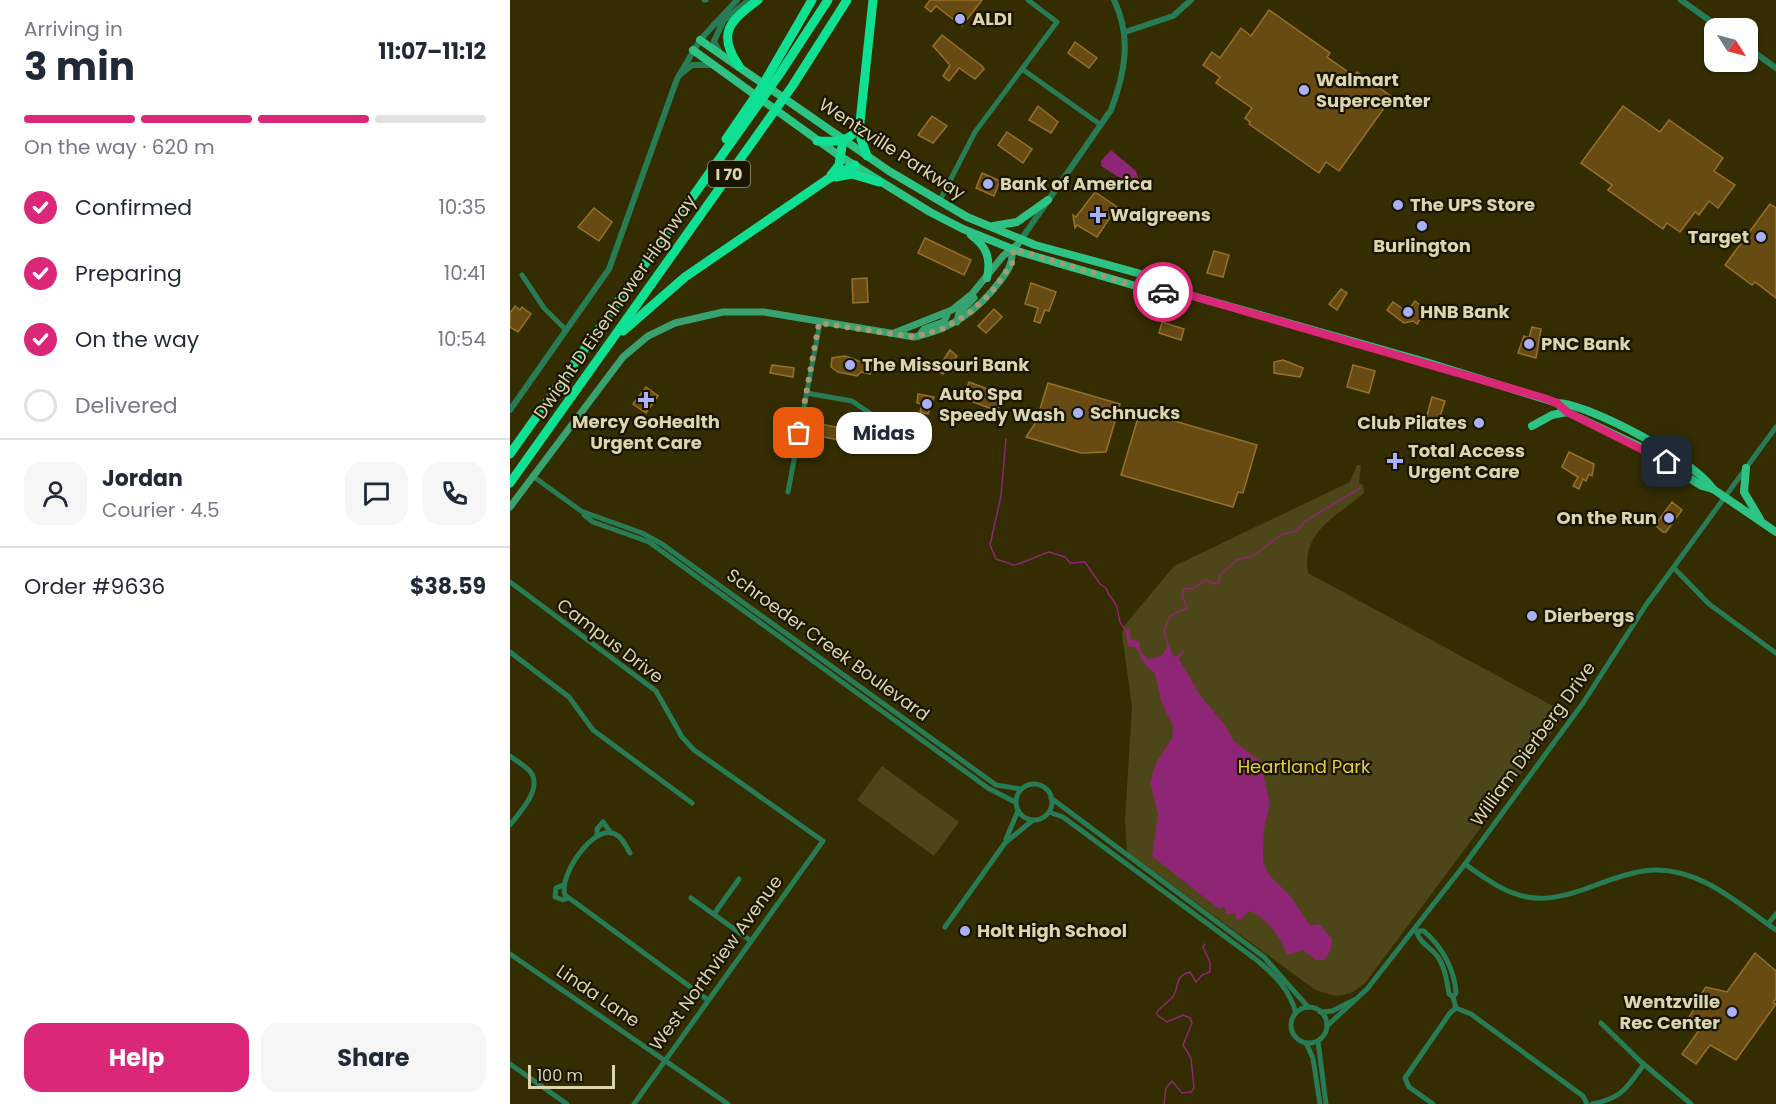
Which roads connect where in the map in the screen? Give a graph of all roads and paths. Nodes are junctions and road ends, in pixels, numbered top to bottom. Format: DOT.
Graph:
graph roads {
  1 [pos="737,0"];
  2 [pos="749,0"];
  3 [pos="758,0"];
  4 [pos="806,0"];
  5 [pos="812,0"];
  6 [pos="828,0"];
  7 [pos="847,0"];
  8 [pos="873,0"];
  9 [pos="1028,0"];
  10 [pos="1114,0"];
  11 [pos="1191,0"];
  12 [pos="1681,0"];
  13 [pos="1706,18"];
  14 [pos="723,21"];
  15 [pos="713,24"];
  16 [pos="797,24"];
  17 [pos="1125,32"];
  18 [pos="700,40"];
  19 [pos="693,50"];
  20 [pos="723,55"];
  21 [pos="1758,55"];
  22 [pos="714,65"];
  23 [pos="739,66"];
  24 [pos="1776,68"];
  25 [pos="1022,69"];
  26 [pos="677,79"];
  27 [pos="860,122"];
  28 [pos="1101,125"];
  29 [pos="843,140"];
  30 [pos="818,141"];
  31 [pos="867,156"];
  32 [pos="841,157"];
  33 [pos="855,165"];
  34 [pos="828,179"];
  35 [pos="879,182"];
  36 [pos="1048,200"];
  37 [pos="939,202"];
  38 [pos="990,226"];
  39 [pos="963,229"];
  40 [pos="661,242"];
  41 [pos="1016,246"];
  42 [pos="522,275"];
  43 [pos="985,280"];
  44 [pos="1182,293"];
  45 [pos="948,312"];
  46 [pos="957,322"];
  47 [pos="819,323"];
  48 [pos="566,330"];
  49 [pos="894,333"];
  50 [pos="919,336"];
  51 [pos="608,345"];
  52 [pos="806,393"];
  53 [pos="1557,403"];
  54 [pos="510,410"];
  55 [pos="1567,412"];
  56 [pos="1532,426"];
  57 [pos="1776,427"];
  58 [pos="921,448"];
  59 [pos="510,454"];
  60 [pos="1746,468"];
  61 [pos="534,477"];
  62 [pos="510,483"];
  63 [pos="1713,489"];
  64 [pos="788,492"];
  65 [pos="1725,496"];
  66 [pos="510,507"];
  67 [pos="1762,522"];
  68 [pos="616,528"];
  69 [pos="1776,532"];
  70 [pos="1674,568"];
  71 [pos="510,582"];
  72 [pos="510,652"];
  73 [pos="1776,653"];
  74 [pos="510,756"];
  75 [pos="1021,789"];
  76 [pos="1051,798"];
  77 [pos="1015,801"];
  78 [pos="692,803"];
  79 [pos="1018,811"];
  80 [pos="1050,812"];
  81 [pos="1033,820"];
  82 [pos="510,825"];
  83 [pos="611,832"];
  84 [pos="597,835"];
  85 [pos="823,841"];
  86 [pos="1005,843"];
  87 [pos="630,852"];
  88 [pos="1465,864"];
  89 [pos="739,879"];
  90 [pos="562,885"];
  91 [pos="568,898"];
  92 [pos="692,898"];
  93 [pos="1776,914"];
  94 [pos="714,915"];
  95 [pos="1768,924"];
  96 [pos="945,927"];
  97 [pos="1776,930"];
  98 [pos="1416,931"];
  99 [pos="751,941"];
  100 [pos="510,954"];
  101 [pos="708,1000"];
  102 [pos="1354,1000"];
  103 [pos="1308,1007"];
  104 [pos="1456,1008"];
  105 [pos="1320,1012"];
  106 [pos="1296,1013"];
  107 [pos="1601,1023"];
  108 [pos="1327,1026"];
  109 [pos="1318,1041"];
  110 [pos="1306,1043"];
  111 [pos="665,1060"];
  112 [pos="510,1064"];
  113 [pos="1644,1064"];
  114 [pos="567,1104"];
  115 [pos="634,1104"];
  116 [pos="728,1104"];
  117 [pos="1320,1104"];
  118 [pos="1326,1104"];
  119 [pos="1433,1104"];
  120 [pos="1587,1104"];
  121 [pos="1592,1104"];
  122 [pos="1691,1104"];
  1 -- 15 [label="street"];
  2 -- 14 [label="street"];
  3 -- 23 [label="highway"];
  4 -- 16 [label="highway"];
  5 -- 16 [label="highway"];
  6 -- 40 [label="highway, Dwight D Eisenhower Highway / I 70"];
  7 -- 51 [label="highway, Dwight D Eisenhower Highway / I 70"];
  8 -- 27 [label="highway"];
  9 -- 25 [label="street"];
  10 -- 17 [label="street"];
  11 -- 17 [label="street"];
  12 -- 13 [label="street"];
  14 -- 15 [label="street"];
  14 -- 20 [label="street"];
  15 -- 18 [label="street"];
  16 -- 40 [label="highway"];
  17 -- 28 [label="street"];
  18 -- 19 [label="street"];
  18 -- 20 [label="main road, Wentzville Parkway"];
  19 -- 22 [label="main road, Wentzville Parkway"];
  19 -- 26 [label="street"];
  20 -- 23 [label="main road, Wentzville Parkway"];
  21 -- 24 [label="street"];
  22 -- 26 [label="street"];
  22 -- 30 [label="main road, Wentzville Parkway"];
  23 -- 29 [label="main road, Wentzville Parkway"];
  25 -- 28 [label="street"];
  25 -- 37 [label="street"];
  26 -- 48 [label="street"];
  27 -- 29 [label="highway"];
  27 -- 31 [label="highway"];
  28 -- 36 [label="street"];
  29 -- 30 [label="highway"];
  29 -- 31 [label="main road, Wentzville Parkway"];
  29 -- 32 [label="highway"];
  30 -- 32 [label="main road, Wentzville Parkway"];
  31 -- 37 [label="main road, Wentzville Parkway"];
  32 -- 33 [label="main road, Wentzville Parkway"];
  32 -- 34 [label="highway"];
  33 -- 34 [label="highway"];
  33 -- 35 [label="main road, Wentzville Parkway"];
  34 -- 35 [label="highway"];
  34 -- 51 [label="highway"];
  35 -- 39 [label="main road, Wentzville Parkway"];
  36 -- 38 [label="main road"];
  36 -- 41 [label="street"];
  37 -- 38 [label="main road, Wentzville Parkway"];
  38 -- 41 [label="main road, Wentzville Parkway"];
  39 -- 41 [label="main road, Wentzville Parkway"];
  39 -- 43 [label="main road"];
  40 -- 59 [label="highway, Dwight D Eisenhower Highway / I 70"];
  41 -- 43 [label="main road"];
  41 -- 44 [label="main road, Wentzville Parkway"];
  41 -- 44 [label="main road, Wentzville Parkway"];
  41 -- 46 [label="main road"];
  42 -- 48 [label="street"];
  43 -- 45 [label="main road"];
  43 -- 46 [label="main road"];
  44 -- 53 [label="main road, Wentzville Parkway"];
  45 -- 49 [label="main road"];
  45 -- 50 [label="main road"];
  46 -- 50 [label="main road"];
  47 -- 49 [label="main road"];
  47 -- 52 [label="street"];
  47 -- 61 [label="main road"];
  48 -- 54 [label="street"];
  49 -- 50 [label="main road"];
  51 -- 62 [label="highway, Dwight D Eisenhower Highway / I 70"];
  52 -- 58 [label="street"];
  52 -- 64 [label="street"];
  53 -- 55 [label="main road, Wentzville Parkway"];
  53 -- 63 [label="main road, Wentzville Parkway"];
  55 -- 56 [label="main road"];
  55 -- 63 [label="main road, Wentzville Parkway"];
  57 -- 60 [label="street, William Dierberg Drive"];
  60 -- 65 [label="street, William Dierberg Drive"];
  60 -- 67 [label="main road"];
  61 -- 66 [label="main road"];
  61 -- 68 [label="street, Schroeder Creek Boulevard"];
  63 -- 65 [label="main road, Wentzville Parkway"];
  65 -- 67 [label="main road, Wentzville Parkway"];
  65 -- 70 [label="street, William Dierberg Drive"];
  67 -- 69 [label="main road, Wentzville Parkway"];
  68 -- 75 [label="street, Schroeder Creek Boulevard"];
  68 -- 77 [label="street, Schroeder Creek Boulevard"];
  70 -- 73 [label="street"];
  70 -- 88 [label="street, William Dierberg Drive"];
  71 -- 85 [label="street, Campus Drive"];
  72 -- 78 [label="street"];
  74 -- 82 [label="street"];
  75 -- 76 [label="street"];
  75 -- 77 [label="street"];
  76 -- 80 [label="street"];
  76 -- 103 [label="street"];
  77 -- 79 [label="street"];
  79 -- 81 [label="street"];
  79 -- 86 [label="street"];
  80 -- 81 [label="street"];
  80 -- 106 [label="street"];
  81 -- 86 [label="street"];
  83 -- 84 [label="street"];
  83 -- 84 [label="street"];
  83 -- 87 [label="street"];
  84 -- 90 [label="street"];
  85 -- 99 [label="street, West Northview Avenue"];
  86 -- 96 [label="street"];
  88 -- 95 [label="street"];
  88 -- 98 [label="street, William Dierberg Drive"];
  89 -- 94 [label="street"];
  90 -- 91 [label="street"];
  90 -- 91 [label="street"];
  91 -- 101 [label="street"];
  92 -- 94 [label="street"];
  93 -- 95 [label="street"];
  94 -- 99 [label="street"];
  95 -- 97 [label="street"];
  98 -- 102 [label="street, William Dierberg Drive"];
  98 -- 104 [label="street"];
  99 -- 101 [label="street, West Northview Avenue"];
  100 -- 111 [label="street, Linda Lane"];
  101 -- 111 [label="street, West Northview Avenue"];
  102 -- 105 [label="street, William Dierberg Drive"];
  102 -- 108 [label="street, William Dierberg Drive"];
  103 -- 105 [label="street"];
  103 -- 106 [label="street"];
  104 -- 119 [label="street"];
  104 -- 120 [label="street"];
  105 -- 108 [label="street"];
  106 -- 110 [label="street"];
  107 -- 113 [label="street"];
  108 -- 109 [label="street"];
  109 -- 110 [label="street"];
  109 -- 118 [label="street"];
  110 -- 117 [label="street"];
  111 -- 115 [label="street, West Northview Avenue"];
  111 -- 116 [label="street, Linda Lane"];
  112 -- 114 [label="street"];
  113 -- 121 [label="street"];
  113 -- 122 [label="street"];
}
